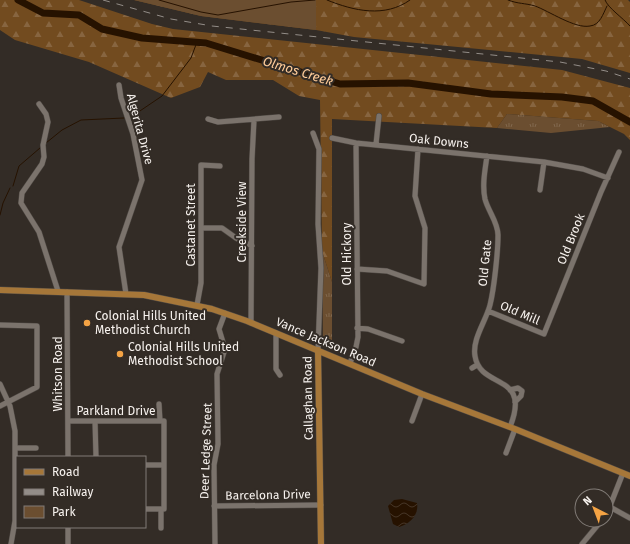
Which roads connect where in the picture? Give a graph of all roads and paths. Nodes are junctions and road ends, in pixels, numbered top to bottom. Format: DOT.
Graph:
graph roads {
  1 [pos="119,85"];
  2 [pos="39,104"];
  3 [pos="379,116"];
  4 [pos="279,117"];
  5 [pos="208,119"];
  6 [pos="254,120"];
  7 [pos="313,133"];
  8 [pos="332,138"];
  9 [pos="356,143"];
  10 [pos="376,144"];
  11 [pos="418,149"];
  12 [pos="619,152"];
  13 [pos="487,156"];
  14 [pos="544,162"];
  15 [pos="220,166"];
  16 [pos="608,178"];
  17 [pos="540,190"];
  18 [pos="201,228"];
  19 [pos="252,246"];
  20 [pos="357,269"];
  21 [pos="0,290"];
  22 [pos="58,291"];
  23 [pos="68,292"];
  24 [pos="126,294"];
  25 [pos="197,305"];
  26 [pos="488,310"];
  27 [pos="225,313"];
  28 [pos="251,323"];
  29 [pos="0,325"];
  30 [pos="358,328"];
  31 [pos="276,333"];
  32 [pos="544,334"];
  33 [pos="402,341"];
  34 [pos="318,350"];
  35 [pos="350,363"];
  36 [pos="477,365"];
  37 [pos="472,368"];
  38 [pos="280,375"];
  39 [pos="0,384"];
  40 [pos="510,390"];
  41 [pos="422,394"];
  42 [pos="9,402"];
  43 [pos="516,402"];
  44 [pos="159,404"];
  45 [pos="0,406"];
  46 [pos="162,420"];
  47 [pos="68,421"];
  48 [pos="95,421"];
  49 [pos="412,421"];
  50 [pos="513,428"];
  51 [pos="15,448"];
  52 [pos="36,448"];
  53 [pos="506,453"];
  54 [pos="68,456"];
  55 [pos="96,456"];
  56 [pos="146,465"];
  57 [pos="164,465"];
  58 [pos="623,473"];
  59 [pos="630,476"];
  60 [pos="614,497"];
  61 [pos="321,505"];
  62 [pos="214,506"];
  63 [pos="16,508"];
  64 [pos="146,509"];
  65 [pos="162,509"];
  66 [pos="614,509"];
  67 [pos="630,518"];
  68 [pos="68,528"];
  69 [pos="161,528"];
  70 [pos="595,528"];
  71 [pos="11,544"];
  72 [pos="68,544"];
  73 [pos="215,544"];
  74 [pos="321,544"];
  75 [pos="582,544"];
  1 -- 24 [label="street, Algerita Drive"];
  2 -- 22 [label="street"];
  3 -- 10 [label="street"];
  4 -- 6 [label="street"];
  5 -- 6 [label="street"];
  6 -- 19 [label="street, Creekside View"];
  7 -- 34 [label="street, Callaghan Road"];
  8 -- 9 [label="street, Oak Downs"];
  9 -- 10 [label="street, Oak Downs"];
  9 -- 20 [label="street, Old Hickory"];
  10 -- 11 [label="street, Oak Downs"];
  11 -- 13 [label="street, Oak Downs"];
  11 -- 20 [label="street"];
  12 -- 16 [label="street, Old Brook"];
  13 -- 14 [label="street, Oak Downs"];
  13 -- 26 [label="street, Old Gate"];
  14 -- 16 [label="street, Oak Downs"];
  14 -- 17 [label="street"];
  15 -- 18 [label="street, Castanet Street"];
  16 -- 32 [label="street, Old Brook"];
  18 -- 19 [label="street"];
  18 -- 25 [label="street, Castanet Street"];
  19 -- 28 [label="street, Creekside View"];
  20 -- 30 [label="street, Old Hickory"];
  21 -- 22 [label="main road, Vance Jackson Road"];
  22 -- 23 [label="main road, Vance Jackson Road"];
  23 -- 24 [label="main road, Vance Jackson Road"];
  23 -- 47 [label="street, Whitson Road"];
  24 -- 25 [label="main road, Vance Jackson Road"];
  25 -- 27 [label="main road, Vance Jackson Road"];
  26 -- 32 [label="street, Old Mill"];
  26 -- 36 [label="street, Old Gate"];
  27 -- 28 [label="main road, Vance Jackson Road"];
  27 -- 62 [label="street, Deer Ledge Street"];
  28 -- 31 [label="main road, Vance Jackson Road"];
  29 -- 42 [label="street"];
  30 -- 33 [label="street"];
  30 -- 35 [label="street, Old Hickory"];
  31 -- 34 [label="main road, Vance Jackson Road"];
  31 -- 38 [label="street"];
  34 -- 35 [label="main road, Vance Jackson Road"];
  34 -- 61 [label="main road, Callaghan Road"];
  35 -- 41 [label="main road, Vance Jackson Road"];
  36 -- 37 [label="street"];
  36 -- 40 [label="street"];
  39 -- 42 [label="street"];
  40 -- 43 [label="street"];
  40 -- 43 [label="street"];
  41 -- 49 [label="street"];
  41 -- 50 [label="main road, Vance Jackson Road"];
  42 -- 45 [label="street"];
  42 -- 51 [label="street"];
  43 -- 50 [label="street"];
  44 -- 46 [label="street"];
  46 -- 48 [label="street, Parkland Drive"];
  46 -- 57 [label="street"];
  47 -- 48 [label="street, Parkland Drive"];
  47 -- 54 [label="street, Whitson Road"];
  48 -- 55 [label="street"];
  50 -- 53 [label="street"];
  50 -- 58 [label="main road, Vance Jackson Road"];
  51 -- 52 [label="street"];
  51 -- 63 [label="street"];
  56 -- 57 [label="street"];
  57 -- 65 [label="street"];
  58 -- 59 [label="main road, Vance Jackson Road"];
  58 -- 60 [label="street"];
  61 -- 62 [label="street, Barcelona Drive"];
  61 -- 74 [label="main road, Callaghan Road"];
  62 -- 73 [label="street, Deer Ledge Street"];
  63 -- 71 [label="street"];
  64 -- 65 [label="street"];
  65 -- 69 [label="street"];
  66 -- 67 [label="street"];
  68 -- 72 [label="street"];
  70 -- 75 [label="street"];
}
